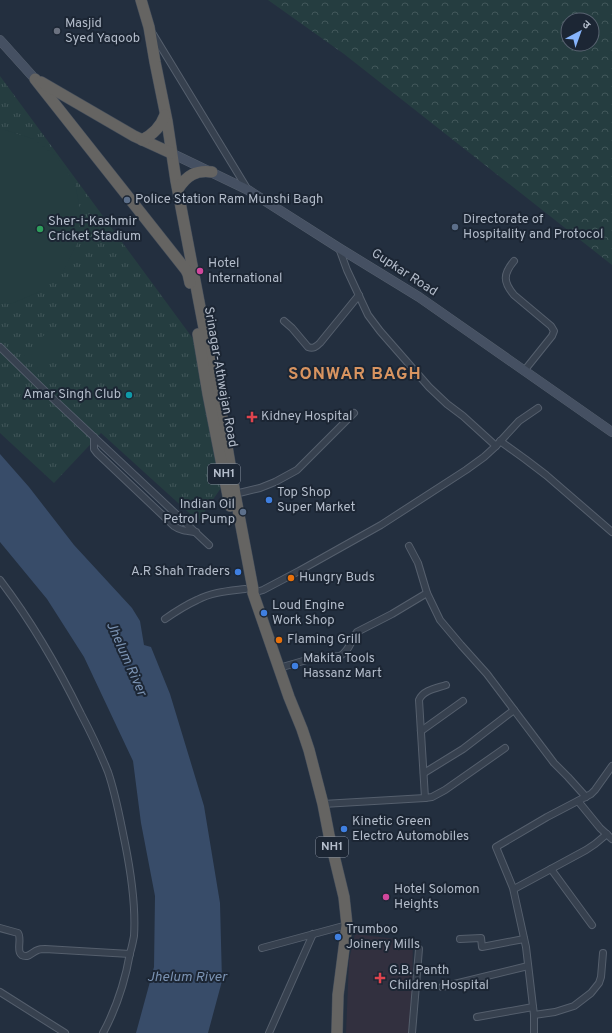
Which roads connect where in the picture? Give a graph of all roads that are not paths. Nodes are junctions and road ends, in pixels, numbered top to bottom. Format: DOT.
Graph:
graph roads {
  1 [pos="143,1"];
  2 [pos="149,27"];
  3 [pos="0,40"];
  4 [pos="36,79"];
  5 [pos="165,114"];
  6 [pos="142,140"];
  7 [pos="171,153"];
  8 [pos="212,172"];
  9 [pos="178,189"];
  10 [pos="248,190"];
  11 [pos="338,248"];
  12 [pos="514,261"];
  13 [pos="191,273"];
  14 [pos="194,292"];
  15 [pos="359,295"];
  16 [pos="284,321"];
  17 [pos="0,347"];
  18 [pos="524,371"];
  19 [pos="538,408"];
  20 [pos="354,413"];
  21 [pos="612,432"];
  22 [pos="94,437"];
  23 [pos="498,444"];
  24 [pos="235,494"];
  25 [pos="196,532"];
  26 [pos="612,532"];
  27 [pos="210,545"];
  28 [pos="409,546"];
  29 [pos="0,580"];
  30 [pos="249,591"];
  31 [pos="427,594"];
  32 [pos="165,619"];
  33 [pos="279,668"];
  34 [pos="446,685"];
  35 [pos="463,701"];
  36 [pos="514,710"];
  37 [pos="421,731"];
  38 [pos="505,748"];
  39 [pos="612,766"];
  40 [pos="424,773"];
  41 [pos="586,797"];
  42 [pos="426,798"];
  43 [pos="578,801"];
  44 [pos="324,804"];
  45 [pos="607,834"];
  46 [pos="612,839"];
  47 [pos="551,869"];
  48 [pos="514,889"];
  49 [pos="592,924"];
  50 [pos="347,925"];
  51 [pos="0,928"];
  52 [pos="313,934"];
  53 [pos="460,939"];
  54 [pos="524,939"];
  55 [pos="262,948"];
  56 [pos="419,949"];
  57 [pos="603,953"];
  58 [pos="130,954"];
  59 [pos="528,966"];
  60 [pos="442,986"];
  61 [pos="0,992"];
  62 [pos="533,1007"];
  63 [pos="534,1015"];
  64 [pos="477,1017"];
  65 [pos="64,1033"];
  66 [pos="104,1033"];
  67 [pos="269,1033"];
  68 [pos="338,1033"];
  69 [pos="412,1033"];
  70 [pos="534,1033"];
  1 -- 2 [label="highway, NH1"];
  2 -- 5 [label="highway, NH1"];
  2 -- 10 [label="street"];
  3 -- 4 [label="main road"];
  4 -- 6 [label="highway"];
  4 -- 13 [label="highway"];
  5 -- 6 [label="highway"];
  5 -- 7 [label="highway, NH1"];
  6 -- 7 [label="highway"];
  7 -- 8 [label="main road, Gupkar Road"];
  7 -- 9 [label="highway, NH1"];
  8 -- 9 [label="highway"];
  8 -- 10 [label="main road, Gupkar Road"];
  9 -- 13 [label="highway, NH1"];
  10 -- 11 [label="main road, Gupkar Road"];
  11 -- 15 [label="street"];
  11 -- 18 [label="main road, Gupkar Road"];
  12 -- 18 [label="street"];
  13 -- 14 [label="highway, Srinagar-Athwajan Road / NH1"];
  14 -- 24 [label="highway, Srinagar-Athwajan Road / NH1"];
  14 -- 30 [label="highway, Srinagar-Athwajan Road / NH1"];
  15 -- 16 [label="street"];
  15 -- 23 [label="street"];
  17 -- 22 [label="street"];
  18 -- 21 [label="main road, Gupkar Road"];
  19 -- 23 [label="street"];
  20 -- 24 [label="street"];
  22 -- 25 [label="street"];
  22 -- 25 [label="street"];
  23 -- 26 [label="street"];
  23 -- 30 [label="street"];
  24 -- 30 [label="highway, Srinagar-Athwajan Road / NH1"];
  25 -- 27 [label="street"];
  28 -- 31 [label="street"];
  29 -- 58 [label="street"];
  30 -- 32 [label="street"];
  30 -- 33 [label="highway, Srinagar-Athwajan Road / NH1"];
  31 -- 33 [label="street"];
  31 -- 36 [label="street"];
  33 -- 44 [label="highway, Srinagar-Athwajan Road / NH1"];
  34 -- 37 [label="street"];
  35 -- 37 [label="street"];
  36 -- 40 [label="street"];
  36 -- 41 [label="street"];
  37 -- 40 [label="street"];
  38 -- 42 [label="street"];
  39 -- 41 [label="street"];
  40 -- 42 [label="street"];
  41 -- 43 [label="street"];
  42 -- 44 [label="street"];
  43 -- 45 [label="street"];
  43 -- 48 [label="street"];
  44 -- 50 [label="highway, Srinagar-Athwajan Road / NH1"];
  45 -- 46 [label="street"];
  45 -- 47 [label="street"];
  47 -- 48 [label="street"];
  47 -- 49 [label="street"];
  48 -- 54 [label="street"];
  50 -- 52 [label="street"];
  50 -- 68 [label="highway, Srinagar-Athwajan Road / NH1"];
  51 -- 58 [label="street"];
  52 -- 55 [label="street"];
  52 -- 67 [label="street"];
  53 -- 54 [label="street"];
  54 -- 59 [label="street"];
  56 -- 69 [label="street"];
  57 -- 63 [label="street"];
  58 -- 66 [label="street"];
  59 -- 60 [label="street"];
  59 -- 62 [label="street"];
  61 -- 65 [label="street"];
  62 -- 63 [label="street"];
  62 -- 64 [label="street"];
  63 -- 70 [label="street"];
}
